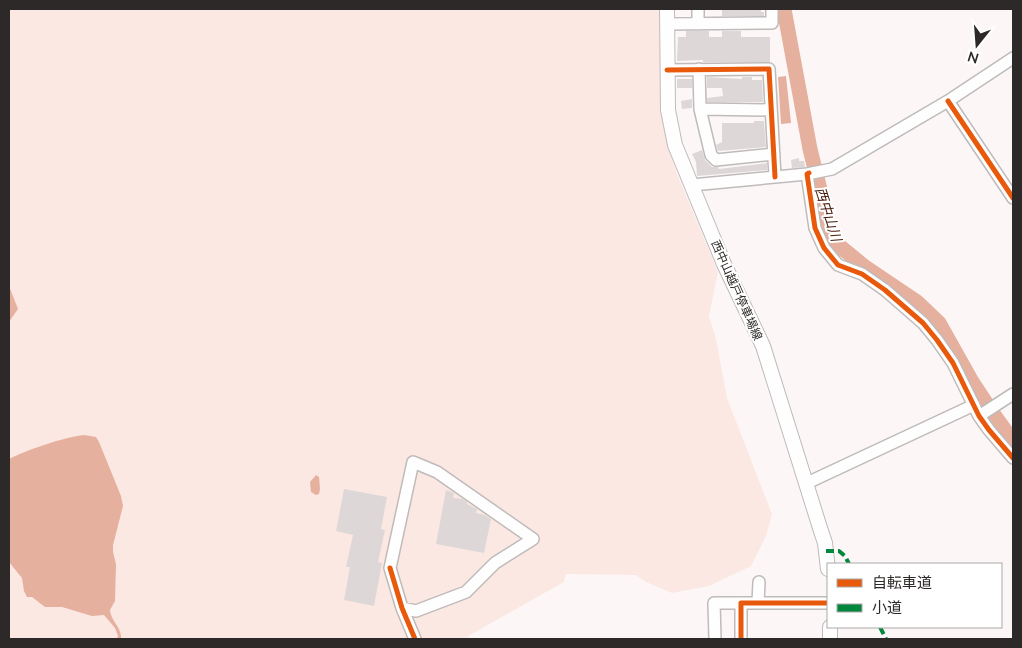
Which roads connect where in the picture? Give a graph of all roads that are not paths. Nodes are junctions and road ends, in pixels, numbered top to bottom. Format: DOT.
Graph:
graph roads {
  1 [pos="667,9"];
  2 [pos="698,9"];
  3 [pos="772,9"];
  4 [pos="667,24"];
  5 [pos="698,24"];
  6 [pos="1013,58"];
  7 [pos="699,69"];
  8 [pos="667,70"];
  9 [pos="948,101"];
  10 [pos="700,109"];
  11 [pos="772,110"];
  12 [pos="774,154"];
  13 [pos="808,174"];
  14 [pos="775,177"];
  15 [pos="692,185"];
  16 [pos="1013,198"];
  17 [pos="1013,394"];
  18 [pos="974,405"];
  19 [pos="980,415"];
  20 [pos="1013,458"];
  21 [pos="807,483"];
  22 [pos="827,563"];
  23 [pos="759,582"];
  24 [pos="758,602"];
  25 [pos="742,603"];
  26 [pos="827,603"];
  27 [pos="402,608"];
  28 [pos="415,639"];
  29 [pos="714,639"];
  30 [pos="741,639"];
  1 -- 4 [label="main road, 西中山越戸停車場線"];
  2 -- 5 [label="street"];
  3 -- 5 [label="street"];
  4 -- 5 [label="street"];
  4 -- 8 [label="main road, 西中山越戸停車場線"];
  6 -- 9 [label="street"];
  7 -- 8 [label="street"];
  7 -- 10 [label="street"];
  7 -- 11 [label="street"];
  8 -- 15 [label="main road, 西中山越戸停車場線"];
  9 -- 13 [label="street"];
  9 -- 16 [label="street"];
  10 -- 11 [label="street"];
  10 -- 12 [label="street"];
  11 -- 12 [label="street"];
  12 -- 14 [label="street"];
  13 -- 14 [label="street"];
  13 -- 18 [label="street"];
  14 -- 15 [label="street"];
  15 -- 21 [label="main road, 西中山越戸停車場線"];
  17 -- 19 [label="street"];
  18 -- 19 [label="street"];
  18 -- 21 [label="street"];
  19 -- 20 [label="street"];
  21 -- 22 [label="main road, 西中山越戸停車場線"];
  23 -- 24 [label="street"];
  24 -- 25 [label="street"];
  24 -- 26 [label="street"];
  25 -- 29 [label="street"];
  25 -- 30 [label="street"];
  27 -- 27 [label="street"];
  27 -- 28 [label="street"];
}
